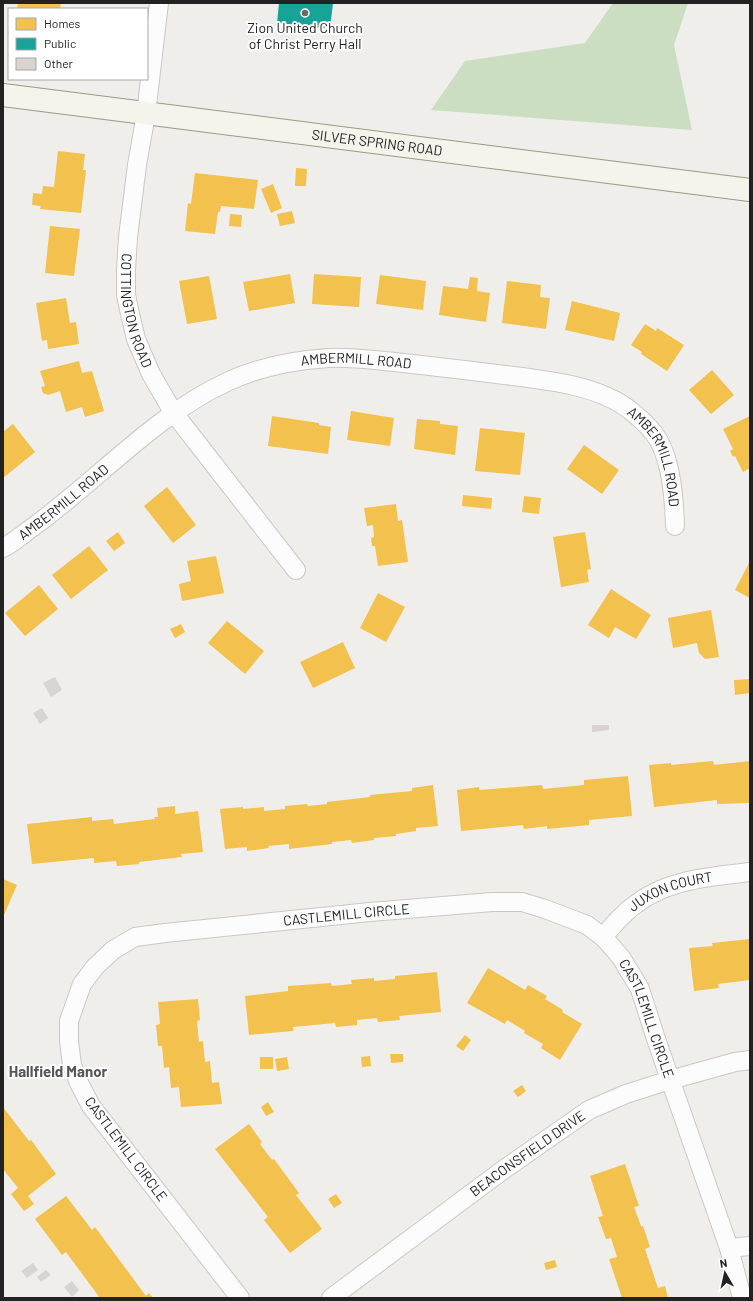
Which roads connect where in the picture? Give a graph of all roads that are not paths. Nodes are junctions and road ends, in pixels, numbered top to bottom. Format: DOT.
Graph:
graph roads {
  1 [pos="159,3"];
  2 [pos="3,94"];
  3 [pos="146,114"];
  4 [pos="750,190"];
  5 [pos="173,412"];
  6 [pos="675,526"];
  7 [pos="3,548"];
  8 [pos="296,570"];
  9 [pos="750,872"];
  10 [pos="603,936"];
  11 [pos="750,1060"];
  12 [pos="670,1080"];
  13 [pos="750,1246"];
  14 [pos="729,1248"];
  15 [pos="240,1298"];
  16 [pos="331,1298"];
  17 [pos="742,1298"];
  1 -- 3 [label="street, COTTINGTON ROAD"];
  2 -- 3 [label="main road, SILVER SPRING ROAD"];
  3 -- 4 [label="main road, SILVER SPRING ROAD"];
  3 -- 5 [label="street, COTTINGTON ROAD"];
  5 -- 6 [label="street, AMBERMILL ROAD"];
  5 -- 7 [label="street, AMBERMILL ROAD"];
  5 -- 8 [label="street, COTTINGTON ROAD"];
  9 -- 10 [label="street, JUXON COURT"];
  10 -- 12 [label="street, CASTLEMILL CIRCLE"];
  10 -- 15 [label="street, CASTLEMILL CIRCLE"];
  11 -- 12 [label="street, BEACONSFIELD DRIVE"];
  12 -- 14 [label="street, CASTLEMILL CIRCLE"];
  12 -- 16 [label="street, BEACONSFIELD DRIVE"];
  13 -- 14 [label="street"];
  14 -- 17 [label="street, CASTLEMILL CIRCLE"];
}
